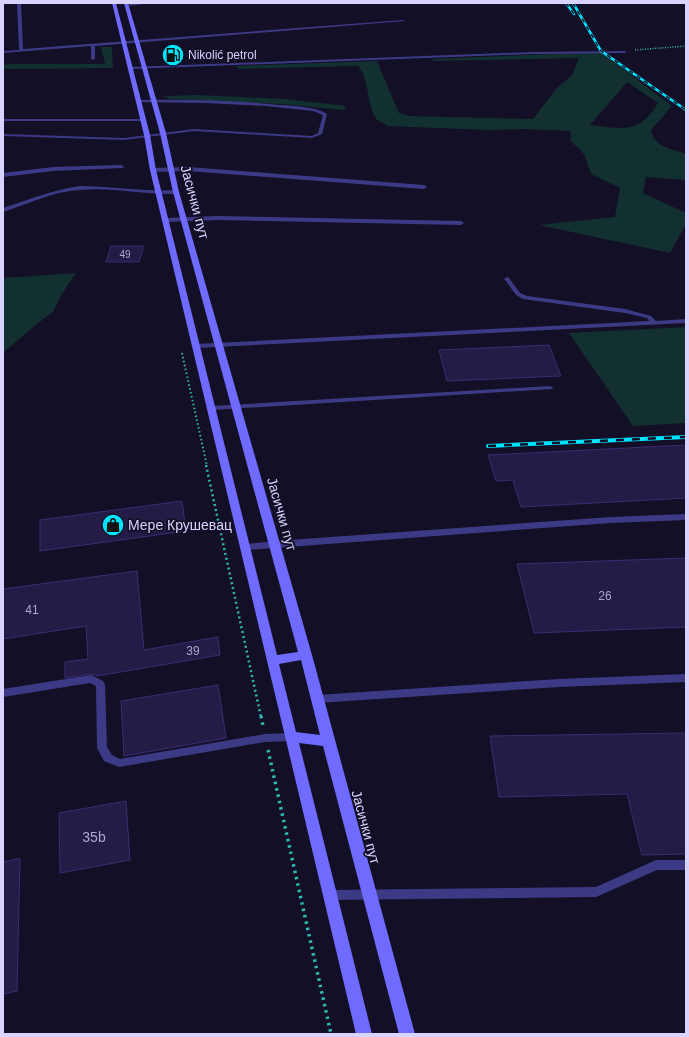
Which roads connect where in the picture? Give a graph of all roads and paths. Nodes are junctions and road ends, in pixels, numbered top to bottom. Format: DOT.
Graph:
graph roads {
  1 [pos="19,3"];
  2 [pos="114,3"];
  3 [pos="151,3"];
  4 [pos="126,4"];
  5 [pos="403,21"];
  6 [pos="138,42"];
  7 [pos="124,43"];
  8 [pos="93,45"];
  9 [pos="686,46"];
  10 [pos="21,51"];
  11 [pos="3,52"];
  12 [pos="626,52"];
  13 [pos="93,59"];
  14 [pos="145,67"];
  15 [pos="130,68"];
  16 [pos="138,101"];
  17 [pos="153,101"];
  18 [pos="3,120"];
  19 [pos="143,120"];
  20 [pos="163,133"];
  21 [pos="3,135"];
  22 [pos="147,135"];
  23 [pos="121,168"];
  24 [pos="154,170"];
  25 [pos="171,170"];
  26 [pos="3,175"];
  27 [pos="424,187"];
  28 [pos="176,192"];
  29 [pos="160,193"];
  30 [pos="3,210"];
  31 [pos="185,219"];
  32 [pos="166,220"];
  33 [pos="461,223"];
  34 [pos="507,279"];
  35 [pos="686,321"];
  36 [pos="655,323"];
  37 [pos="196,346"];
  38 [pos="220,346"];
  39 [pos="181,348"];
  40 [pos="550,388"];
  41 [pos="237,406"];
  42 [pos="212,408"];
  43 [pos="686,517"];
  44 [pos="275,544"];
  45 [pos="246,547"];
  46 [pos="306,655"];
  47 [pos="274,660"];
  48 [pos="686,678"];
  49 [pos="3,693"];
  50 [pos="317,699"];
  51 [pos="292,737"];
  52 [pos="265,738"];
  53 [pos="328,740"];
  54 [pos="686,865"];
  55 [pos="370,894"];
  56 [pos="330,895"];
  57 [pos="331,1034"];
  58 [pos="364,1034"];
  59 [pos="407,1034"];
  1 -- 10 [label="lane"];
  2 -- 7 [label="main road"];
  3 -- 4 [label="lane"];
  4 -- 6 [label="main road, Јасички пут"];
  5 -- 6 [label="lane"];
  6 -- 7 [label="lane"];
  6 -- 14 [label="main road, Јасички пут"];
  7 -- 8 [label="lane"];
  7 -- 15 [label="main road"];
  8 -- 10 [label="lane"];
  8 -- 13 [label="lane"];
  9 -- 12 [label="path"];
  10 -- 11 [label="lane"];
  12 -- 14 [label="lane"];
  14 -- 15 [label="lane"];
  14 -- 17 [label="main road, Јасички пут"];
  15 -- 16 [label="main road"];
  16 -- 17 [label="lane"];
  16 -- 19 [label="main road"];
  17 -- 20 [label="main road, Јасички пут"];
  17 -- 20 [label="lane"];
  18 -- 19 [label="lane"];
  19 -- 22 [label="main road"];
  20 -- 22 [label="lane"];
  20 -- 25 [label="main road, Јасички пут"];
  21 -- 22 [label="lane"];
  22 -- 24 [label="main road"];
  23 -- 26 [label="lane"];
  24 -- 25 [label="lane"];
  24 -- 29 [label="main road"];
  25 -- 27 [label="lane"];
  25 -- 28 [label="main road, Јасички пут"];
  28 -- 29 [label="lane"];
  28 -- 31 [label="main road, Јасички пут"];
  29 -- 30 [label="lane"];
  29 -- 32 [label="main road"];
  31 -- 32 [label="lane"];
  31 -- 33 [label="lane"];
  31 -- 38 [label="main road, Јасички пут"];
  32 -- 37 [label="main road"];
  34 -- 36 [label="lane"];
  35 -- 36 [label="lane"];
  36 -- 38 [label="lane"];
  37 -- 38 [label="lane"];
  37 -- 42 [label="main road"];
  38 -- 41 [label="main road, Јасички пут"];
  39 -- 52 [label="path"];
  40 -- 41 [label="lane"];
  41 -- 42 [label="lane"];
  41 -- 44 [label="main road, Јасички пут"];
  42 -- 45 [label="main road"];
  43 -- 44 [label="lane"];
  44 -- 45 [label="lane"];
  44 -- 46 [label="main road, Јасички пут"];
  45 -- 47 [label="main road"];
  46 -- 47 [label="main road"];
  46 -- 50 [label="main road, Јасички пут"];
  47 -- 51 [label="main road"];
  48 -- 50 [label="lane"];
  49 -- 52 [label="lane"];
  50 -- 53 [label="main road, Јасички пут"];
  51 -- 52 [label="lane"];
  51 -- 53 [label="main road"];
  51 -- 56 [label="main road"];
  52 -- 57 [label="path"];
  53 -- 55 [label="main road, Јасички пут"];
  54 -- 55 [label="lane"];
  55 -- 56 [label="lane"];
  55 -- 59 [label="main road, Јасички пут"];
  56 -- 58 [label="main road"];
}
